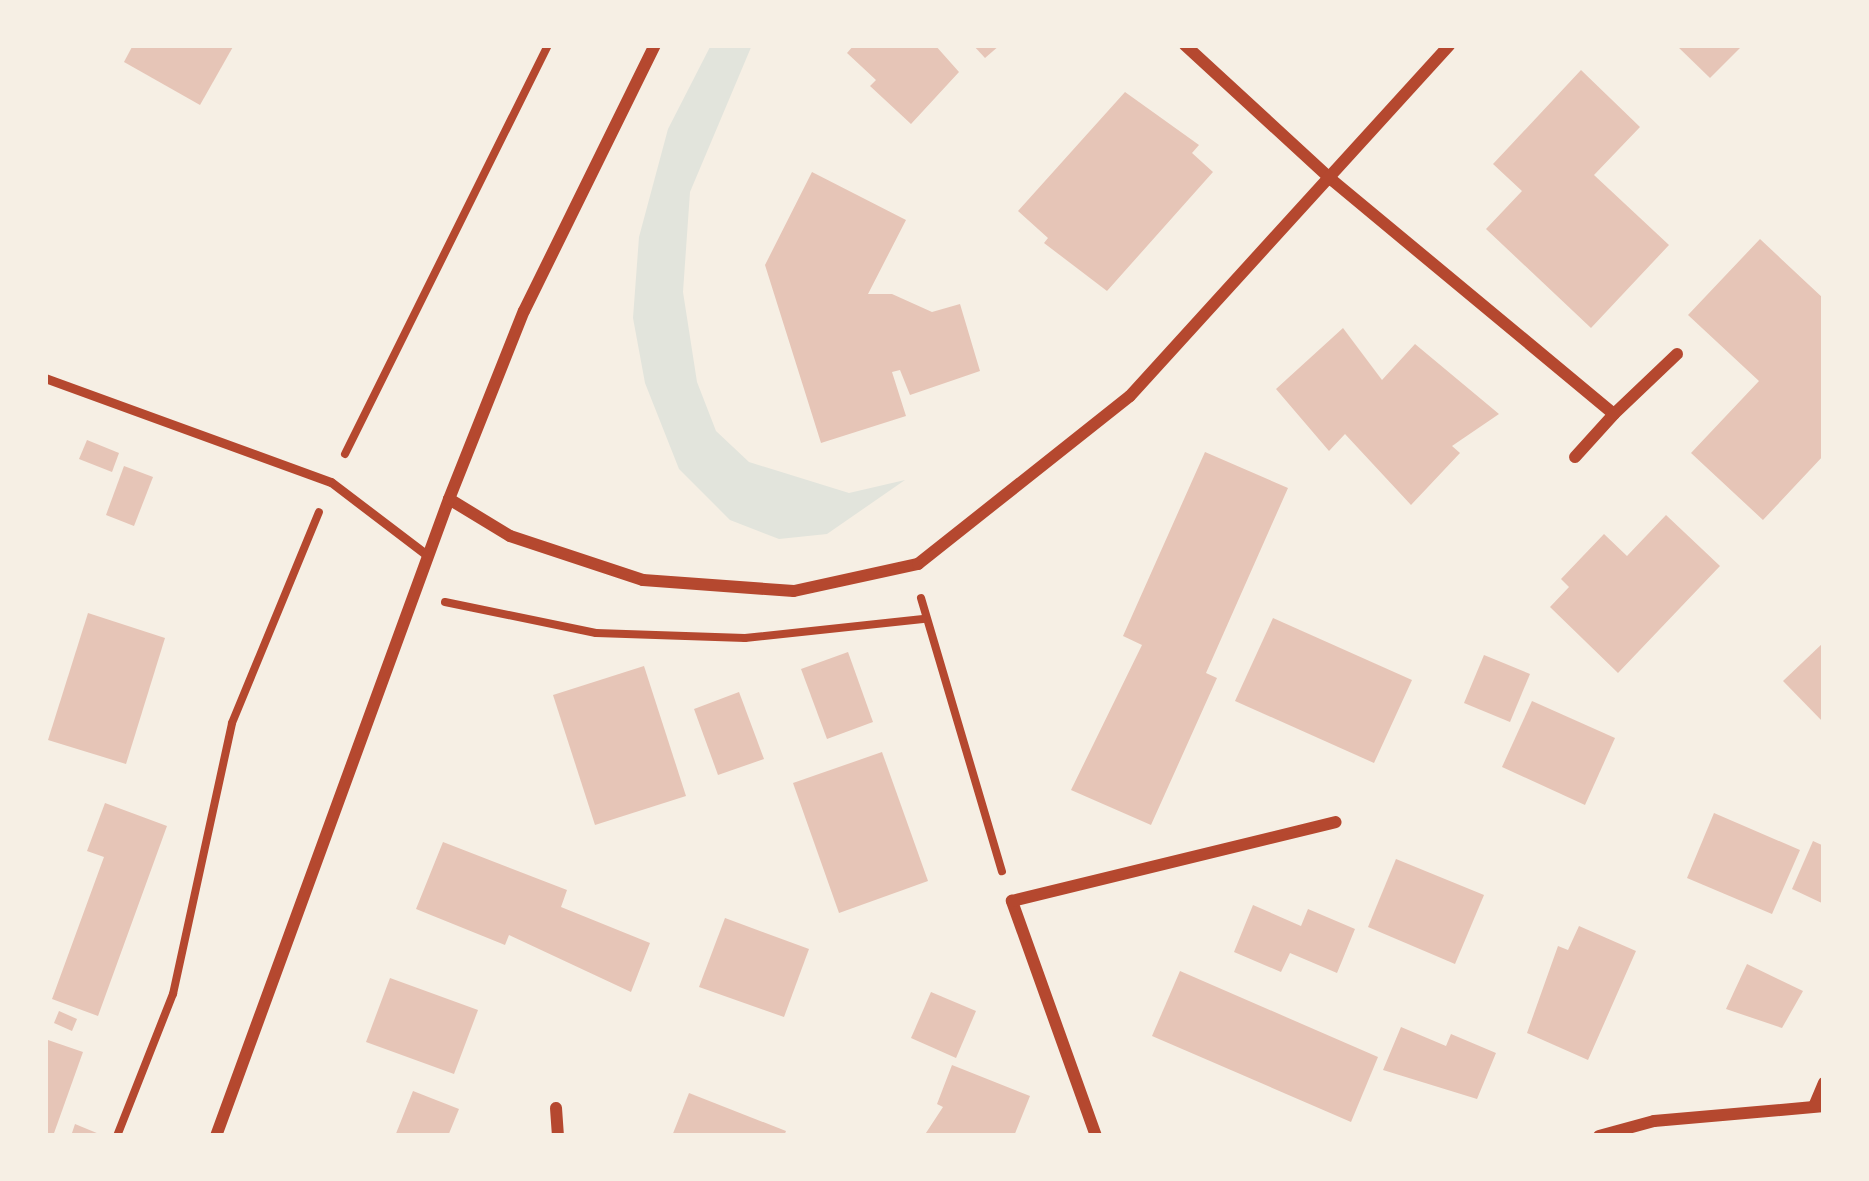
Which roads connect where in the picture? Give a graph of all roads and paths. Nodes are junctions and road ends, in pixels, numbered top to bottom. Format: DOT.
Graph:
graph roads {
  1 [pos="548,45"];
  2 [pos="655,45"];
  3 [pos="1185,45"];
  4 [pos="1449,45"];
  5 [pos="1332,180"];
  6 [pos="1677,354"];
  7 [pos="45,378"];
  8 [pos="1614,414"];
  9 [pos="1575,457"];
  10 [pos="332,482"];
  11 [pos="449,499"];
  12 [pos="428,556"];
  13 [pos="918,564"];
  14 [pos="414,593"];
  15 [pos="923,619"];
  16 [pos="1336,822"];
  17 [pos="1012,901"];
  18 [pos="1824,1083"];
  19 [pos="1820,1105"];
  20 [pos="556,1108"];
  21 [pos="117,1136"];
  22 [pos="216,1136"];
  23 [pos="558,1136"];
  24 [pos="1096,1136"];
  25 [pos="1599,1136"];
  1 -- 10 [label="path"];
  2 -- 11 [label="street"];
  3 -- 5 [label="street"];
  4 -- 5 [label="street"];
  5 -- 8 [label="street"];
  5 -- 13 [label="street"];
  6 -- 8 [label="street"];
  7 -- 10 [label="lane"];
  8 -- 9 [label="street"];
  10 -- 12 [label="lane"];
  10 -- 21 [label="path"];
  11 -- 12 [label="street"];
  11 -- 13 [label="street"];
  12 -- 14 [label="street"];
  13 -- 15 [label="path"];
  14 -- 15 [label="path"];
  14 -- 22 [label="street"];
  15 -- 17 [label="path"];
  16 -- 17 [label="street"];
  17 -- 24 [label="street"];
  18 -- 19 [label="street"];
  19 -- 25 [label="street"];
  20 -- 23 [label="street"];
}
